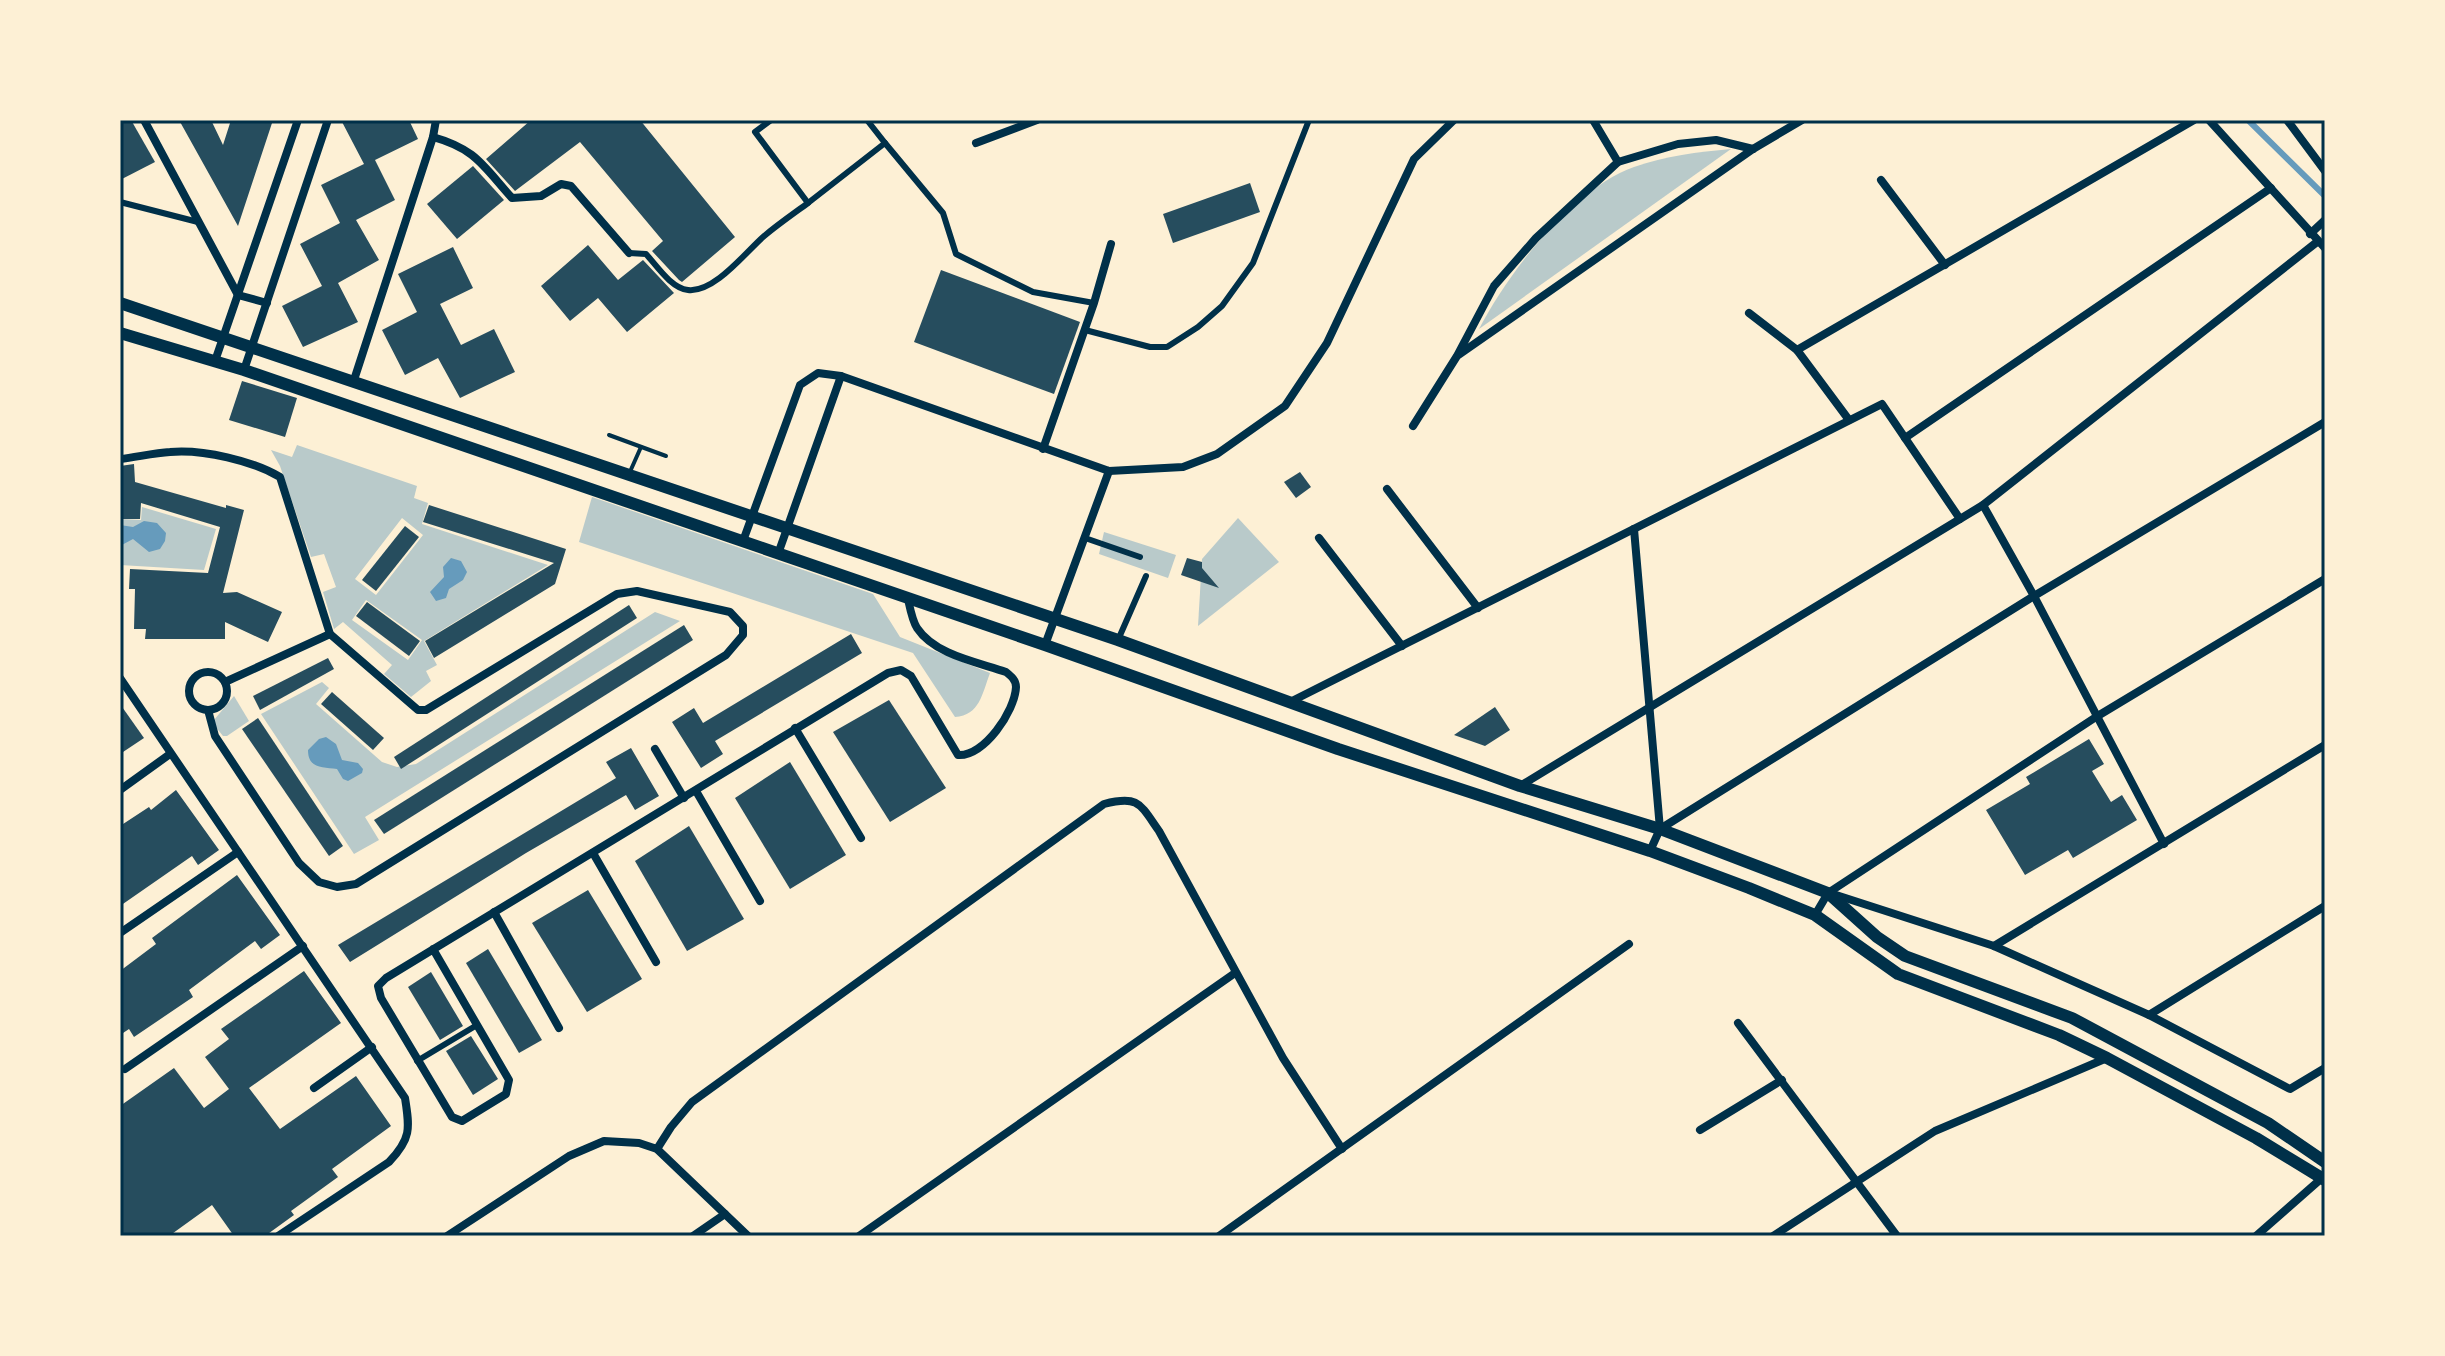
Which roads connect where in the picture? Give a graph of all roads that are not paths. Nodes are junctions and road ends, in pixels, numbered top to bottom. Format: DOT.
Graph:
graph roads {
  1 [pos="144,120"];
  2 [pos="298,120"];
  3 [pos="328,120"];
  4 [pos="436,120"];
  5 [pos="771,120"];
  6 [pos="867,120"];
  7 [pos="1037,120"];
  8 [pos="1309,120"];
  9 [pos="1454,120"];
  10 [pos="1593,120"];
  11 [pos="1802,120"];
  12 [pos="2194,120"];
  13 [pos="2209,120"];
  14 [pos="2287,120"];
  15 [pos="433,137"];
  16 [pos="885,143"];
  17 [pos="976,143"];
  18 [pos="1753,149"];
  19 [pos="1618,162"];
  20 [pos="2325,171"];
  21 [pos="1881,180"];
  22 [pos="2271,188"];
  23 [pos="120,202"];
  24 [pos="808,203"];
  25 [pos="198,222"];
  26 [pos="2323,222"];
  27 [pos="2310,234"];
  28 [pos="1111,244"];
  29 [pos="2321,245"];
  30 [pos="629,253"];
  31 [pos="1945,265"];
  32 [pos="238,295"];
  33 [pos="120,303"];
  34 [pos="267,303"];
  35 [pos="1094,303"];
  36 [pos="1749,313"];
  37 [pos="1085,330"];
  38 [pos="120,333"];
  39 [pos="223,337"];
  40 [pos="252,346"];
  41 [pos="1797,350"];
  42 [pos="1457,356"];
  43 [pos="215,361"];
  44 [pos="244,370"];
  45 [pos="841,376"];
  46 [pos="354,380"];
  47 [pos="1849,420"];
  48 [pos="2325,422"];
  49 [pos="1413,426"];
  50 [pos="609,435"];
  51 [pos="1905,438"];
  52 [pos="641,447"];
  53 [pos="1043,449"];
  54 [pos="666,456"];
  55 [pos="120,459"];
  56 [pos="1109,471"];
  57 [pos="629,475"];
  58 [pos="1387,489"];
  59 [pos="1983,505"];
  60 [pos="753,516"];
  61 [pos="1960,519"];
  62 [pos="787,528"];
  63 [pos="1634,529"];
  64 [pos="1085,538"];
  65 [pos="1319,538"];
  66 [pos="743,541"];
  67 [pos="778,554"];
  68 [pos="1140,557"];
  69 [pos="1146,576"];
  70 [pos="2325,579"];
  71 [pos="2034,596"];
  72 [pos="908,599"];
  73 [pos="1478,608"];
  74 [pos="1055,618"];
  75 [pos="330,634"];
  76 [pos="1118,640"];
  77 [pos="1045,645"];
  78 [pos="1402,646"];
  79 [pos="120,678"];
  80 [pos="225,682"];
  81 [pos="1290,702"];
  82 [pos="1651,709"];
  83 [pos="208,710"];
  84 [pos="2096,717"];
  85 [pos="795,728"];
  86 [pos="2325,745"];
  87 [pos="655,749"];
  88 [pos="170,754"];
  89 [pos="1520,786"];
  90 [pos="120,790"];
  91 [pos="696,791"];
  92 [pos="684,798"];
  93 [pos="1660,829"];
  94 [pos="861,838"];
  95 [pos="2164,844"];
  96 [pos="1650,851"];
  97 [pos="238,852"];
  98 [pos="593,853"];
  99 [pos="1828,893"];
  100 [pos="760,901"];
  101 [pos="2325,906"];
  102 [pos="494,912"];
  103 [pos="1815,915"];
  104 [pos="120,933"];
  105 [pos="1629,944"];
  106 [pos="303,946"];
  107 [pos="1994,946"];
  108 [pos="433,949"];
  109 [pos="656,962"];
  110 [pos="1235,973"];
  111 [pos="2149,1015"];
  112 [pos="1738,1023"];
  113 [pos="477,1025"];
  114 [pos="559,1028"];
  115 [pos="372,1047"];
  116 [pos="2107,1058"];
  117 [pos="417,1061"];
  118 [pos="2325,1068"];
  119 [pos="125,1069"];
  120 [pos="1782,1080"];
  121 [pos="314,1088"];
  122 [pos="1700,1130"];
  123 [pos="657,1149"];
  124 [pos="1342,1149"];
  125 [pos="2325,1162"];
  126 [pos="2323,1179"];
  127 [pos="1858,1181"];
  128 [pos="725,1214"];
  129 [pos="278,1236"];
  130 [pos="447,1236"];
  131 [pos="693,1236"];
  132 [pos="748,1236"];
  133 [pos="859,1236"];
  134 [pos="1219,1236"];
  135 [pos="1773,1236"];
  136 [pos="1897,1236"];
  137 [pos="2256,1236"];
  1 -- 25 [label="street"];
  2 -- 32 [label="street"];
  3 -- 34 [label="street"];
  4 -- 15 [label="street"];
  5 -- 24 [label="street"];
  6 -- 16 [label="street"];
  7 -- 17 [label="street"];
  8 -- 37 [label="street"];
  9 -- 56 [label="street"];
  10 -- 19 [label="street"];
  11 -- 18 [label="street"];
  12 -- 31 [label="street"];
  13 -- 22 [label="street"];
  14 -- 20 [label="street"];
  15 -- 30 [label="street"];
  15 -- 46 [label="street"];
  16 -- 24 [label="street"];
  16 -- 35 [label="street"];
  18 -- 19 [label="street"];
  18 -- 42 [label="street"];
  19 -- 42 [label="street"];
  21 -- 31 [label="street"];
  22 -- 27 [label="street"];
  22 -- 51 [label="street"];
  23 -- 25 [label="street"];
  24 -- 30 [label="street"];
  25 -- 32 [label="street"];
  26 -- 27 [label="street"];
  27 -- 29 [label="street"];
  28 -- 35 [label="street"];
  29 -- 59 [label="street"];
  31 -- 41 [label="street"];
  32 -- 34 [label="street"];
  32 -- 39 [label="street"];
  33 -- 39 [label="main road"];
  34 -- 40 [label="street"];
  35 -- 37 [label="street"];
  36 -- 41 [label="street"];
  37 -- 53 [label="street"];
  38 -- 43 [label="main road"];
  39 -- 40 [label="main road"];
  39 -- 43 [label="street"];
  40 -- 44 [label="street"];
  40 -- 46 [label="main road"];
  41 -- 47 [label="street"];
  42 -- 49 [label="street"];
  43 -- 44 [label="main road"];
  44 -- 66 [label="main road"];
  45 -- 53 [label="street"];
  45 -- 60 [label="street"];
  45 -- 62 [label="street"];
  46 -- 57 [label="main road"];
  47 -- 51 [label="street"];
  47 -- 63 [label="street"];
  48 -- 71 [label="street"];
  50 -- 52 [label="lane"];
  51 -- 61 [label="street"];
  52 -- 54 [label="lane"];
  52 -- 57 [label="lane"];
  53 -- 56 [label="street"];
  55 -- 75 [label="street"];
  56 -- 64 [label="street"];
  57 -- 60 [label="main road"];
  58 -- 73 [label="street"];
  59 -- 61 [label="street"];
  59 -- 71 [label="street"];
  60 -- 62 [label="main road"];
  60 -- 66 [label="street"];
  61 -- 82 [label="street"];
  62 -- 67 [label="street"];
  62 -- 74 [label="main road"];
  63 -- 73 [label="street"];
  63 -- 82 [label="street"];
  64 -- 68 [label="street"];
  64 -- 74 [label="street"];
  65 -- 78 [label="street"];
  66 -- 67 [label="main road"];
  67 -- 72 [label="main road"];
  69 -- 76 [label="street"];
  70 -- 84 [label="street"];
  71 -- 84 [label="street"];
  71 -- 93 [label="street"];
  72 -- 77 [label="main road"];
  72 -- 85 [label="street"];
  73 -- 78 [label="street"];
  74 -- 76 [label="main road"];
  74 -- 77 [label="street"];
  75 -- 80 [label="street"];
  75 -- 83 [label="street"];
  76 -- 81 [label="main road"];
  77 -- 96 [label="main road"];
  78 -- 81 [label="street"];
  79 -- 88 [label="street"];
  80 -- 83 [label="street"];
  80 -- 83 [label="street"];
  81 -- 89 [label="main road"];
  82 -- 89 [label="street"];
  82 -- 93 [label="street"];
  84 -- 95 [label="street"];
  84 -- 99 [label="street"];
  85 -- 91 [label="street"];
  85 -- 94 [label="street"];
  86 -- 95 [label="street"];
  87 -- 92 [label="street"];
  88 -- 90 [label="street"];
  88 -- 97 [label="street"];
  89 -- 93 [label="main road"];
  91 -- 92 [label="street"];
  91 -- 100 [label="street"];
  92 -- 98 [label="street"];
  93 -- 96 [label="street"];
  93 -- 99 [label="main road"];
  95 -- 107 [label="street"];
  96 -- 103 [label="main road"];
  97 -- 104 [label="street"];
  97 -- 106 [label="street"];
  98 -- 102 [label="street"];
  98 -- 109 [label="street"];
  99 -- 103 [label="street"];
  99 -- 107 [label="street"];
  99 -- 125 [label="main road"];
  101 -- 111 [label="street"];
  102 -- 108 [label="street"];
  102 -- 114 [label="street"];
  103 -- 116 [label="main road"];
  105 -- 124 [label="street"];
  106 -- 115 [label="street"];
  106 -- 119 [label="street"];
  107 -- 111 [label="street"];
  108 -- 113 [label="street"];
  108 -- 117 [label="street"];
  110 -- 123 [label="street"];
  110 -- 124 [label="street"];
  110 -- 133 [label="street"];
  111 -- 118 [label="street"];
  112 -- 120 [label="street"];
  113 -- 117 [label="street"];
  113 -- 117 [label="street"];
  115 -- 121 [label="street"];
  115 -- 129 [label="street"];
  116 -- 126 [label="main road"];
  116 -- 127 [label="street"];
  120 -- 122 [label="street"];
  120 -- 127 [label="street"];
  123 -- 128 [label="street"];
  123 -- 130 [label="street"];
  124 -- 134 [label="street"];
  126 -- 137 [label="street"];
  127 -- 135 [label="street"];
  127 -- 136 [label="street"];
  128 -- 131 [label="street"];
  128 -- 132 [label="street"];
}
